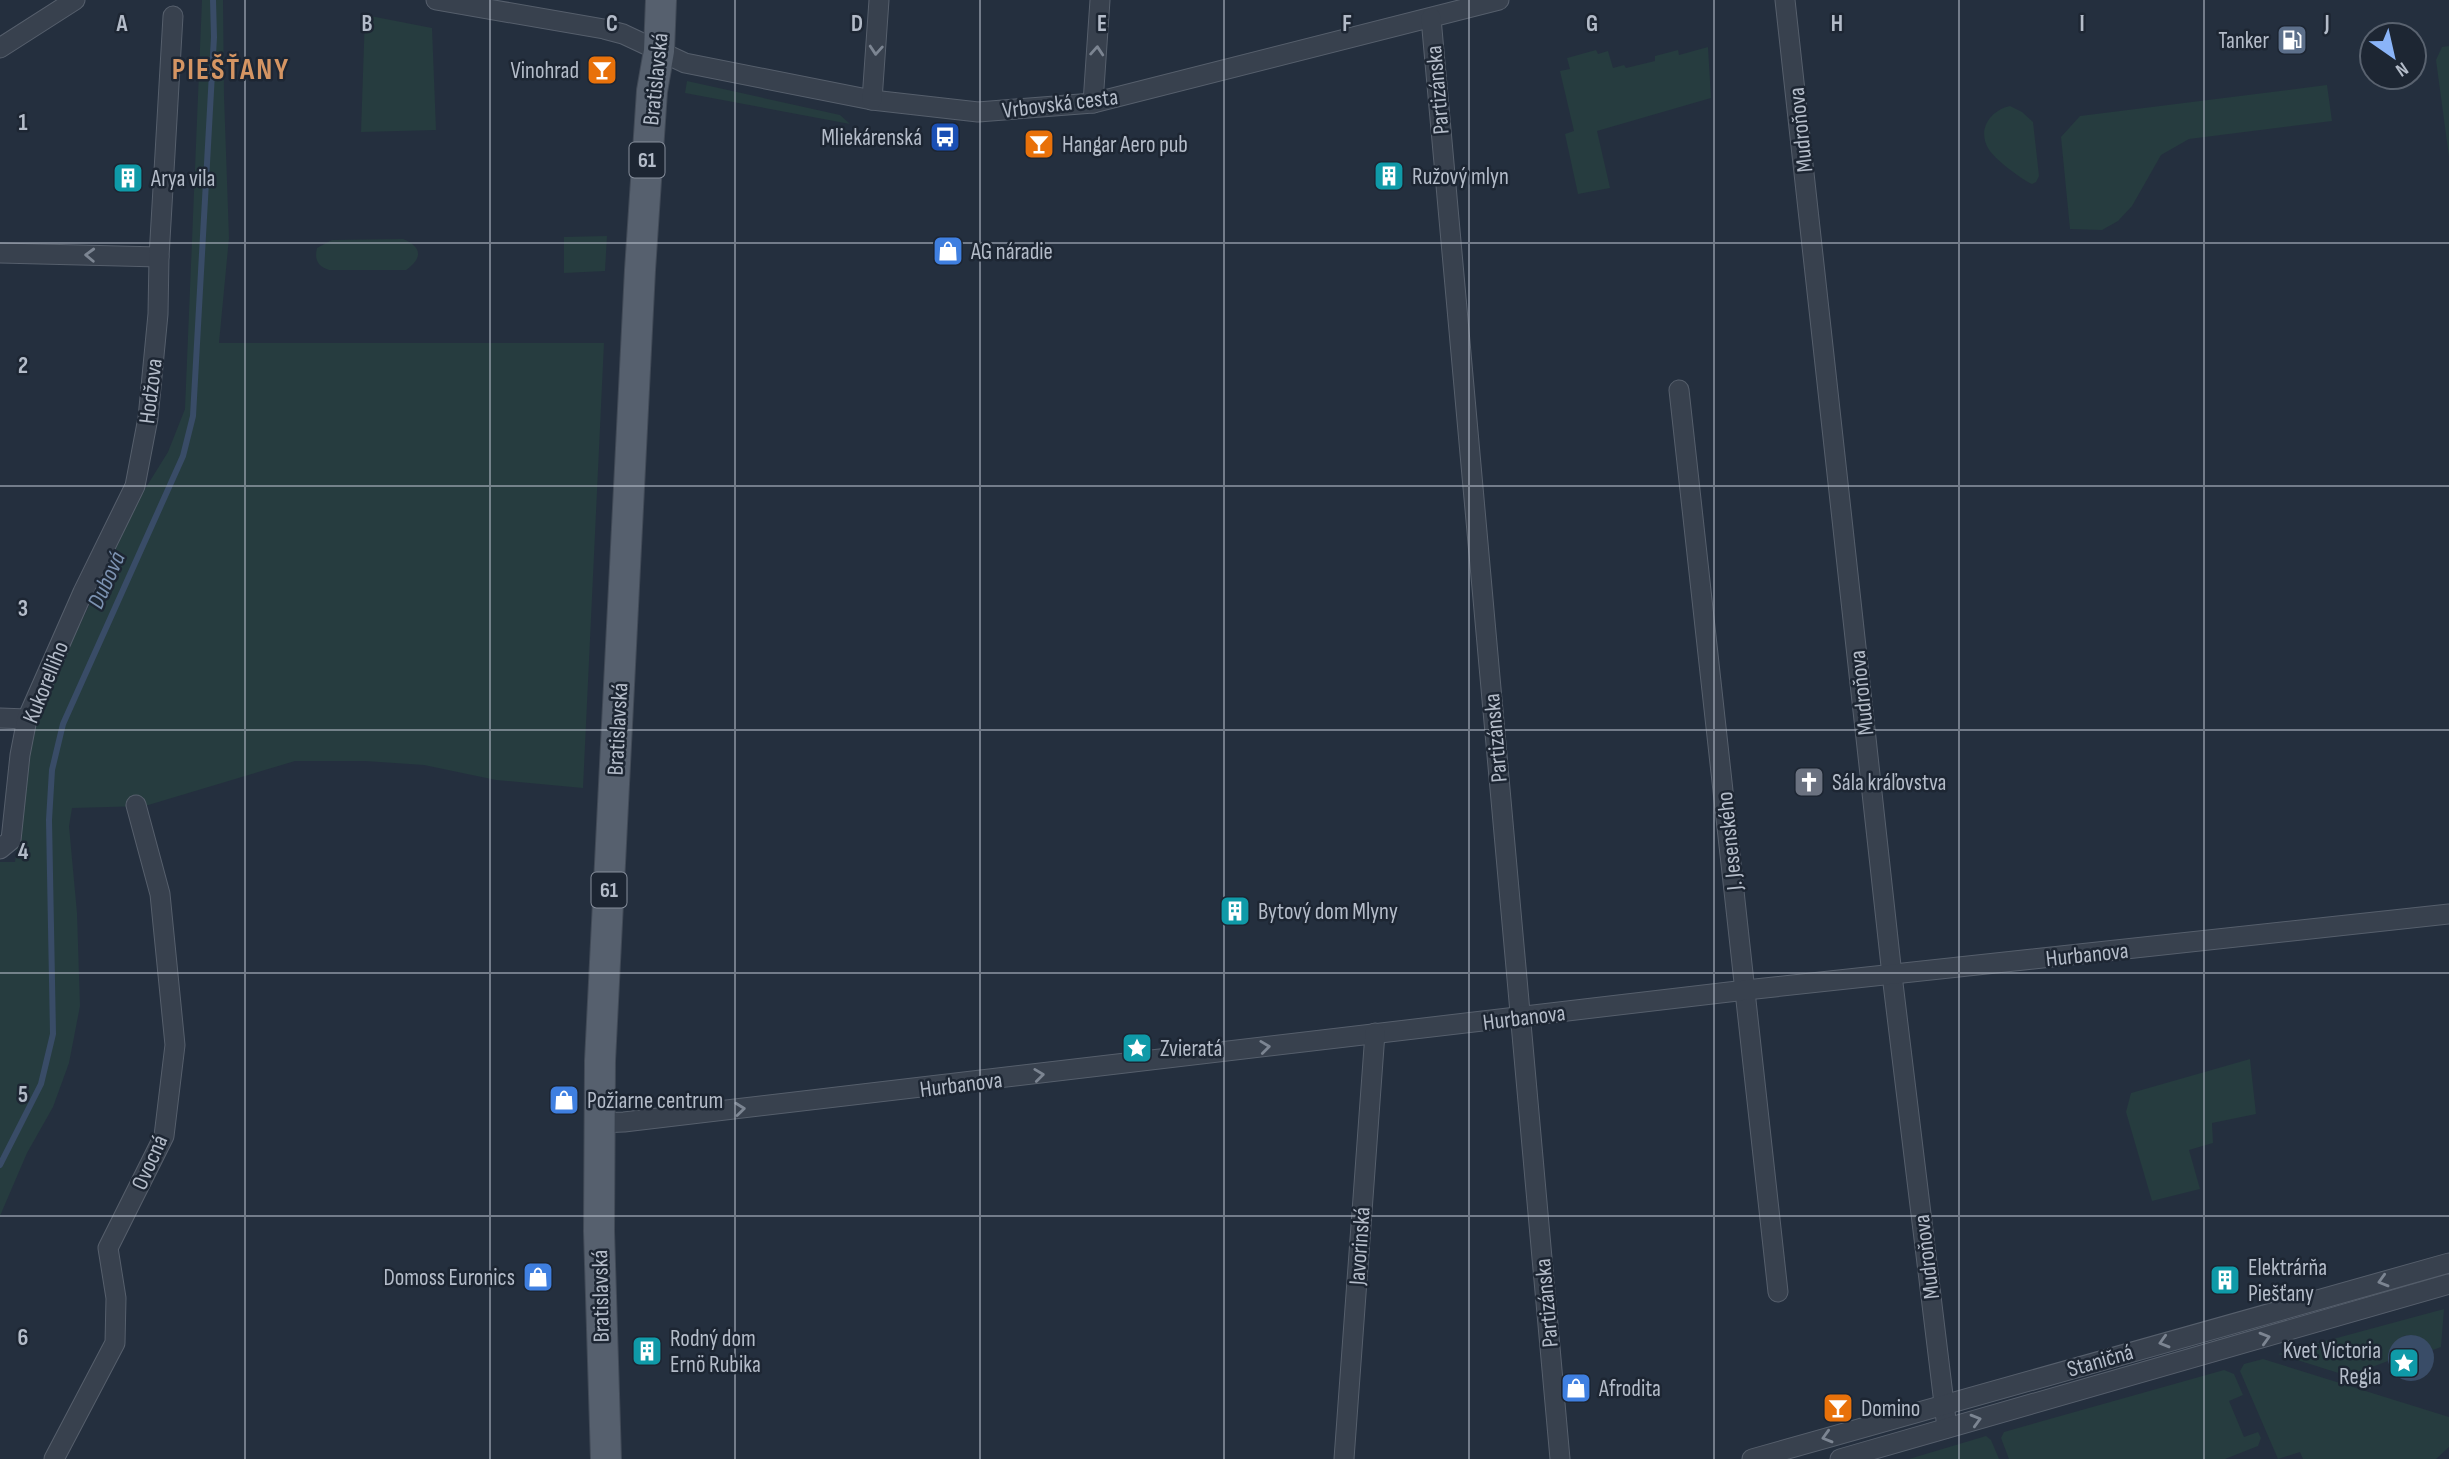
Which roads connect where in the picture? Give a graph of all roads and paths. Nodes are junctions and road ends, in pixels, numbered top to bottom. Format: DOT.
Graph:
graph roads {
  1 [pos="75,0"];
  2 [pos="437,0"];
  3 [pos="661,0"];
  4 [pos="879,0"];
  5 [pos="1100,0"];
  6 [pos="1499,0"];
  7 [pos="1785,0"];
  8 [pos="173,16"];
  9 [pos="1431,18"];
  10 [pos="0,48"];
  11 [pos="659,51"];
  12 [pos="872,100"];
  13 [pos="1093,103"];
  14 [pos="0,253"];
  15 [pos="159,257"];
  16 [pos="1679,390"];
  17 [pos="119,520"];
  18 [pos="0,718"];
  19 [pos="27,719"];
  20 [pos="136,805"];
  21 [pos="0,849"];
  22 [pos="2449,914"];
  23 [pos="1892,975"];
  24 [pos="1746,990"];
  25 [pos="1520,1017"];
  26 [pos="1375,1033"];
  27 [pos="599,1123"];
  28 [pos="2449,1263"];
  29 [pos="2449,1284"];
  30 [pos="1779,1292"];
  31 [pos="1943,1404"];
  32 [pos="1947,1428"];
  33 [pos="54,1459"];
  34 [pos="606,1459"];
  35 [pos="1344,1459"];
  36 [pos="1560,1459"];
  37 [pos="1752,1459"];
  38 [pos="1840,1459"];
  1 -- 10 [label="street"];
  2 -- 11 [label="street, Vrbovská cesta"];
  3 -- 11 [label="main road, Bratislavská / 61"];
  4 -- 12 [label="street, one-way"];
  13 -- 5 [label="street, one-way"];
  6 -- 9 [label="street, Vrbovská cesta"];
  7 -- 23 [label="street, Mudroňova"];
  8 -- 15 [label="street, Hodžova"];
  9 -- 13 [label="street, Vrbovská cesta"];
  9 -- 25 [label="street, Partizánska"];
  11 -- 12 [label="street, Vrbovská cesta"];
  11 -- 27 [label="main road, Bratislavská / 61"];
  12 -- 13 [label="street, Vrbovská cesta"];
  15 -- 14 [label="street, one-way"];
  15 -- 17 [label="street, Hodžova"];
  16 -- 24 [label="street, J. Jesenského"];
  17 -- 19 [label="street, Kukorelliho"];
  18 -- 19 [label="street"];
  19 -- 21 [label="street, Kukorelliho"];
  20 -- 33 [label="street, Ovocná"];
  22 -- 23 [label="street, Hurbanova"];
  23 -- 24 [label="street, Hurbanova"];
  23 -- 31 [label="street, Mudroňova"];
  24 -- 25 [label="street, Hurbanova"];
  24 -- 30 [label="street, J. Jesenského"];
  25 -- 26 [label="street, Hurbanova"];
  25 -- 36 [label="street, Partizánska"];
  27 -- 26 [label="street, Hurbanova, one-way"];
  26 -- 35 [label="street, Javorinská"];
  27 -- 34 [label="main road, Bratislavská / 61"];
  28 -- 31 [label="street, Staničná, one-way"];
  32 -- 29 [label="street, Staničná, one-way"];
  31 -- 32 [label="street, Mudroňova"];
  31 -- 37 [label="street, Staničná, one-way"];
  32 -- 38 [label="street, Staničná"];
}
